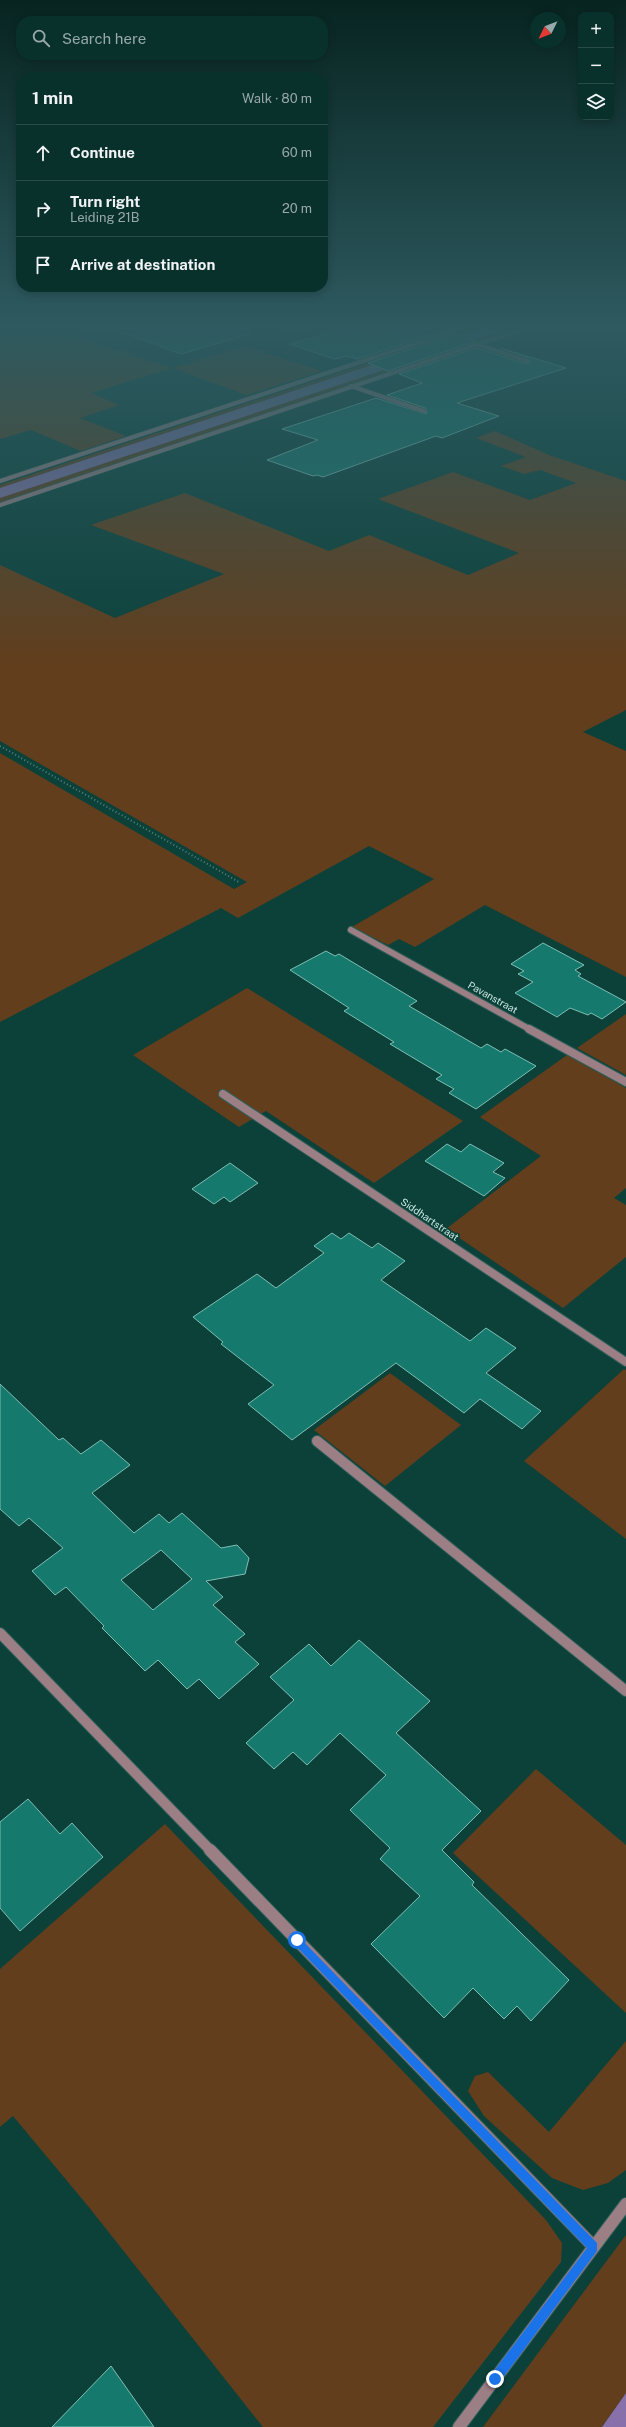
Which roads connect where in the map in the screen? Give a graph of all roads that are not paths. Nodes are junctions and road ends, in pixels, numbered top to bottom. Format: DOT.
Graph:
graph roads {
  1 [pos="120,441"];
  2 [pos="188,441"];
  3 [pos="0,481"];
  4 [pos="0,505"];
  5 [pos="351,930"];
  6 [pos="626,1082"];
  7 [pos="223,1094"];
  8 [pos="626,1362"];
  9 [pos="316,1441"];
  10 [pos="0,1633"];
  11 [pos="626,1692"];
  12 [pos="626,2204"];
  13 [pos="594,2247"];
  14 [pos="459,2427"];
  1 -- 3 [label="street"];
  2 -- 4 [label="street"];
  5 -- 6 [label="street, Pavanstraat"];
  7 -- 8 [label="street, Siddhartstraat"];
  9 -- 11 [label="street"];
  10 -- 13 [label="street"];
  12 -- 13 [label="street"];
  13 -- 14 [label="street"];
}
